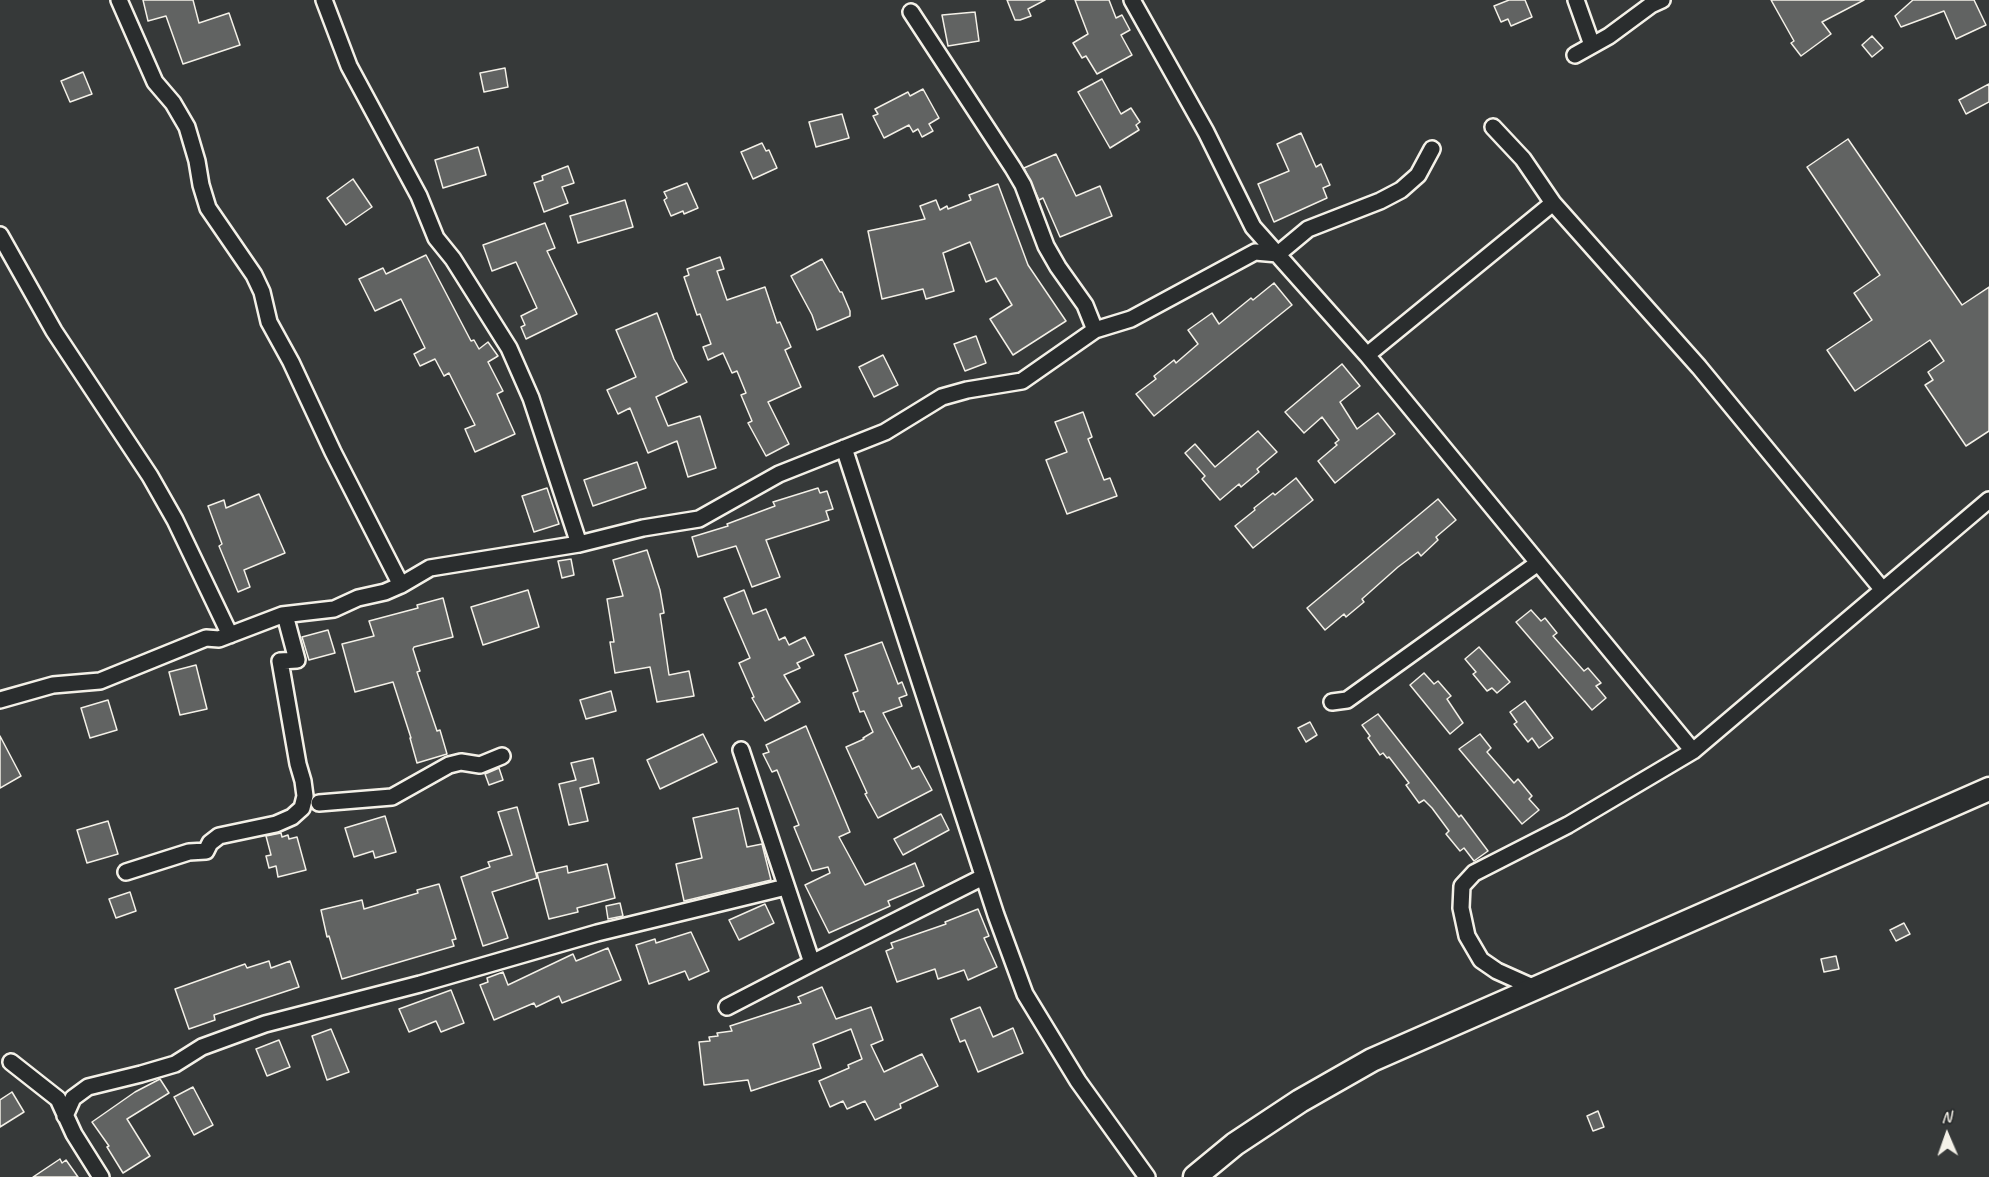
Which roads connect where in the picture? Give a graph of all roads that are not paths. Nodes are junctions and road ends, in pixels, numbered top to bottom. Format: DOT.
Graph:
graph roads {
  1 [pos="119,0"];
  2 [pos="324,0"];
  3 [pos="1132,0"];
  4 [pos="1576,0"];
  5 [pos="1662,0"];
  6 [pos="911,12"];
  7 [pos="1592,45"];
  8 [pos="1575,54"];
  9 [pos="1493,127"];
  10 [pos="1432,149"];
  11 [pos="1553,203"];
  12 [pos="0,235"];
  13 [pos="1278,254"];
  14 [pos="1095,330"];
  15 [pos="1367,355"];
  16 [pos="844,448"];
  17 [pos="1989,500"];
  18 [pos="579,544"];
  19 [pos="1538,563"];
  20 [pos="401,585"];
  21 [pos="1882,589"];
  22 [pos="285,615"];
  23 [pos="230,635"];
  24 [pos="0,700"];
  25 [pos="1332,702"];
  26 [pos="741,750"];
  27 [pos="1693,751"];
  28 [pos="502,756"];
  29 [pos="1989,789"];
  30 [pos="309,803"];
  31 [pos="126,872"];
  32 [pos="983,877"];
  33 [pos="786,887"];
  34 [pos="812,963"];
  35 [pos="1535,988"];
  36 [pos="727,1007"];
  37 [pos="11,1062"];
  38 [pos="65,1116"];
  39 [pos="101,1177"];
  40 [pos="1147,1177"];
  41 [pos="1195,1177"];
  1 -- 20 [label="street"];
  2 -- 18 [label="street"];
  3 -- 13 [label="street"];
  4 -- 7 [label="street"];
  5 -- 7 [label="street"];
  6 -- 14 [label="street"];
  7 -- 8 [label="street"];
  9 -- 11 [label="street"];
  10 -- 13 [label="street"];
  11 -- 15 [label="street"];
  11 -- 21 [label="street"];
  12 -- 23 [label="street"];
  13 -- 14 [label="street"];
  13 -- 15 [label="street"];
  14 -- 16 [label="street"];
  15 -- 19 [label="street"];
  16 -- 18 [label="street"];
  16 -- 32 [label="street"];
  17 -- 21 [label="street"];
  18 -- 20 [label="street"];
  19 -- 25 [label="street"];
  19 -- 27 [label="street"];
  20 -- 22 [label="street"];
  21 -- 27 [label="street"];
  22 -- 23 [label="street"];
  22 -- 30 [label="street"];
  23 -- 24 [label="street"];
  26 -- 33 [label="street"];
  27 -- 35 [label="street"];
  28 -- 30 [label="street"];
  29 -- 35 [label="main road"];
  30 -- 31 [label="street"];
  32 -- 34 [label="street"];
  32 -- 40 [label="street"];
  33 -- 34 [label="street"];
  33 -- 38 [label="street"];
  34 -- 36 [label="street"];
  35 -- 41 [label="main road"];
  37 -- 38 [label="street"];
  38 -- 39 [label="street"];
}
